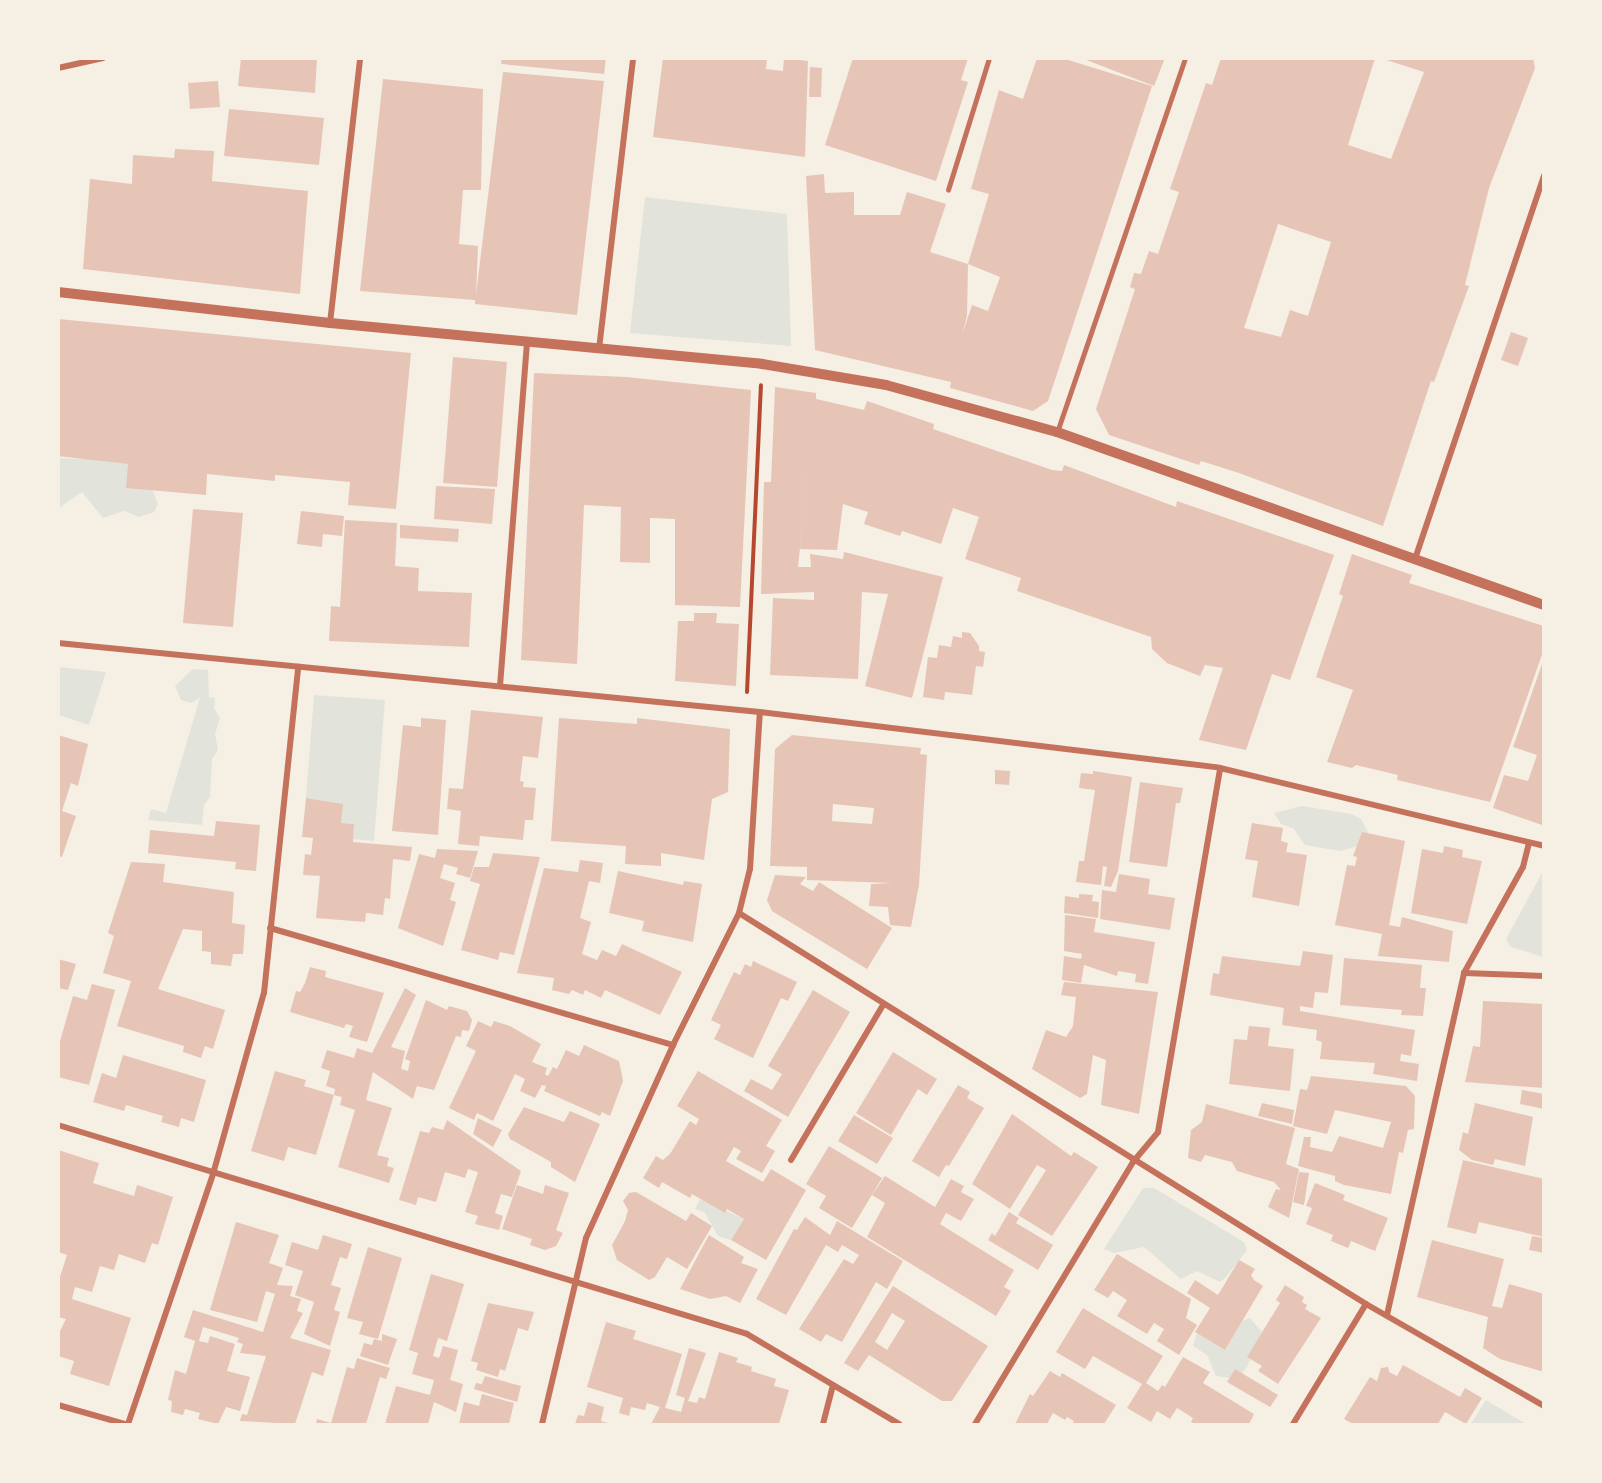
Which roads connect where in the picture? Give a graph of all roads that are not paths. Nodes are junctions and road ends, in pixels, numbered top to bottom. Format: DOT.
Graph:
graph roads {
  1 [pos="103,58"];
  2 [pos="360,58"];
  3 [pos="633,58"];
  4 [pos="989,58"];
  5 [pos="1185,58"];
  6 [pos="58,68"];
  7 [pos="1544,175"];
  8 [pos="948,190"];
  9 [pos="58,291"];
  10 [pos="330,323"];
  11 [pos="527,340"];
  12 [pos="599,349"];
  13 [pos="1057,432"];
  14 [pos="1415,560"];
  15 [pos="1544,605"];
  16 [pos="58,643"];
  17 [pos="298,667"];
  18 [pos="500,686"];
  19 [pos="760,712"];
  20 [pos="1220,768"];
  21 [pos="1529,843"];
  22 [pos="1544,846"];
  23 [pos="739,914"];
  24 [pos="270,928"];
  25 [pos="1464,973"];
  26 [pos="1544,976"];
  27 [pos="884,1005"];
  28 [pos="673,1046"];
  29 [pos="58,1125"];
  30 [pos="791,1160"];
  31 [pos="1133,1162"];
  32 [pos="213,1174"];
  33 [pos="577,1285"];
  34 [pos="1366,1304"];
  35 [pos="1387,1315"];
  36 [pos="832,1385"];
  37 [pos="58,1405"];
  38 [pos="1544,1406"];
  39 [pos="127,1425"];
  40 [pos="542,1425"];
  41 [pos="822,1425"];
  42 [pos="899,1425"];
  43 [pos="975,1425"];
  44 [pos="1293,1425"];
  1 -- 6 [label="street"];
  2 -- 10 [label="street"];
  3 -- 12 [label="street"];
  4 -- 8 [label="lane"];
  5 -- 13 [label="street"];
  7 -- 14 [label="street"];
  9 -- 10 [label="street"];
  10 -- 11 [label="street"];
  11 -- 12 [label="street"];
  11 -- 18 [label="street"];
  12 -- 13 [label="street"];
  13 -- 14 [label="street"];
  14 -- 15 [label="street"];
  16 -- 17 [label="street"];
  17 -- 18 [label="street"];
  17 -- 24 [label="street"];
  18 -- 19 [label="street"];
  19 -- 20 [label="street"];
  19 -- 23 [label="street"];
  20 -- 21 [label="street"];
  20 -- 31 [label="street"];
  21 -- 22 [label="street"];
  21 -- 25 [label="street"];
  23 -- 27 [label="street"];
  23 -- 28 [label="street"];
  24 -- 28 [label="street"];
  24 -- 32 [label="street"];
  25 -- 26 [label="street"];
  25 -- 35 [label="street"];
  27 -- 30 [label="street"];
  27 -- 31 [label="street"];
  28 -- 33 [label="street"];
  29 -- 32 [label="street"];
  31 -- 34 [label="street"];
  31 -- 43 [label="street"];
  32 -- 33 [label="street"];
  32 -- 39 [label="street"];
  33 -- 36 [label="street"];
  33 -- 40 [label="street"];
  34 -- 35 [label="street"];
  34 -- 44 [label="street"];
  35 -- 38 [label="street"];
  36 -- 41 [label="street"];
  36 -- 42 [label="street"];
  37 -- 39 [label="street"];
}
